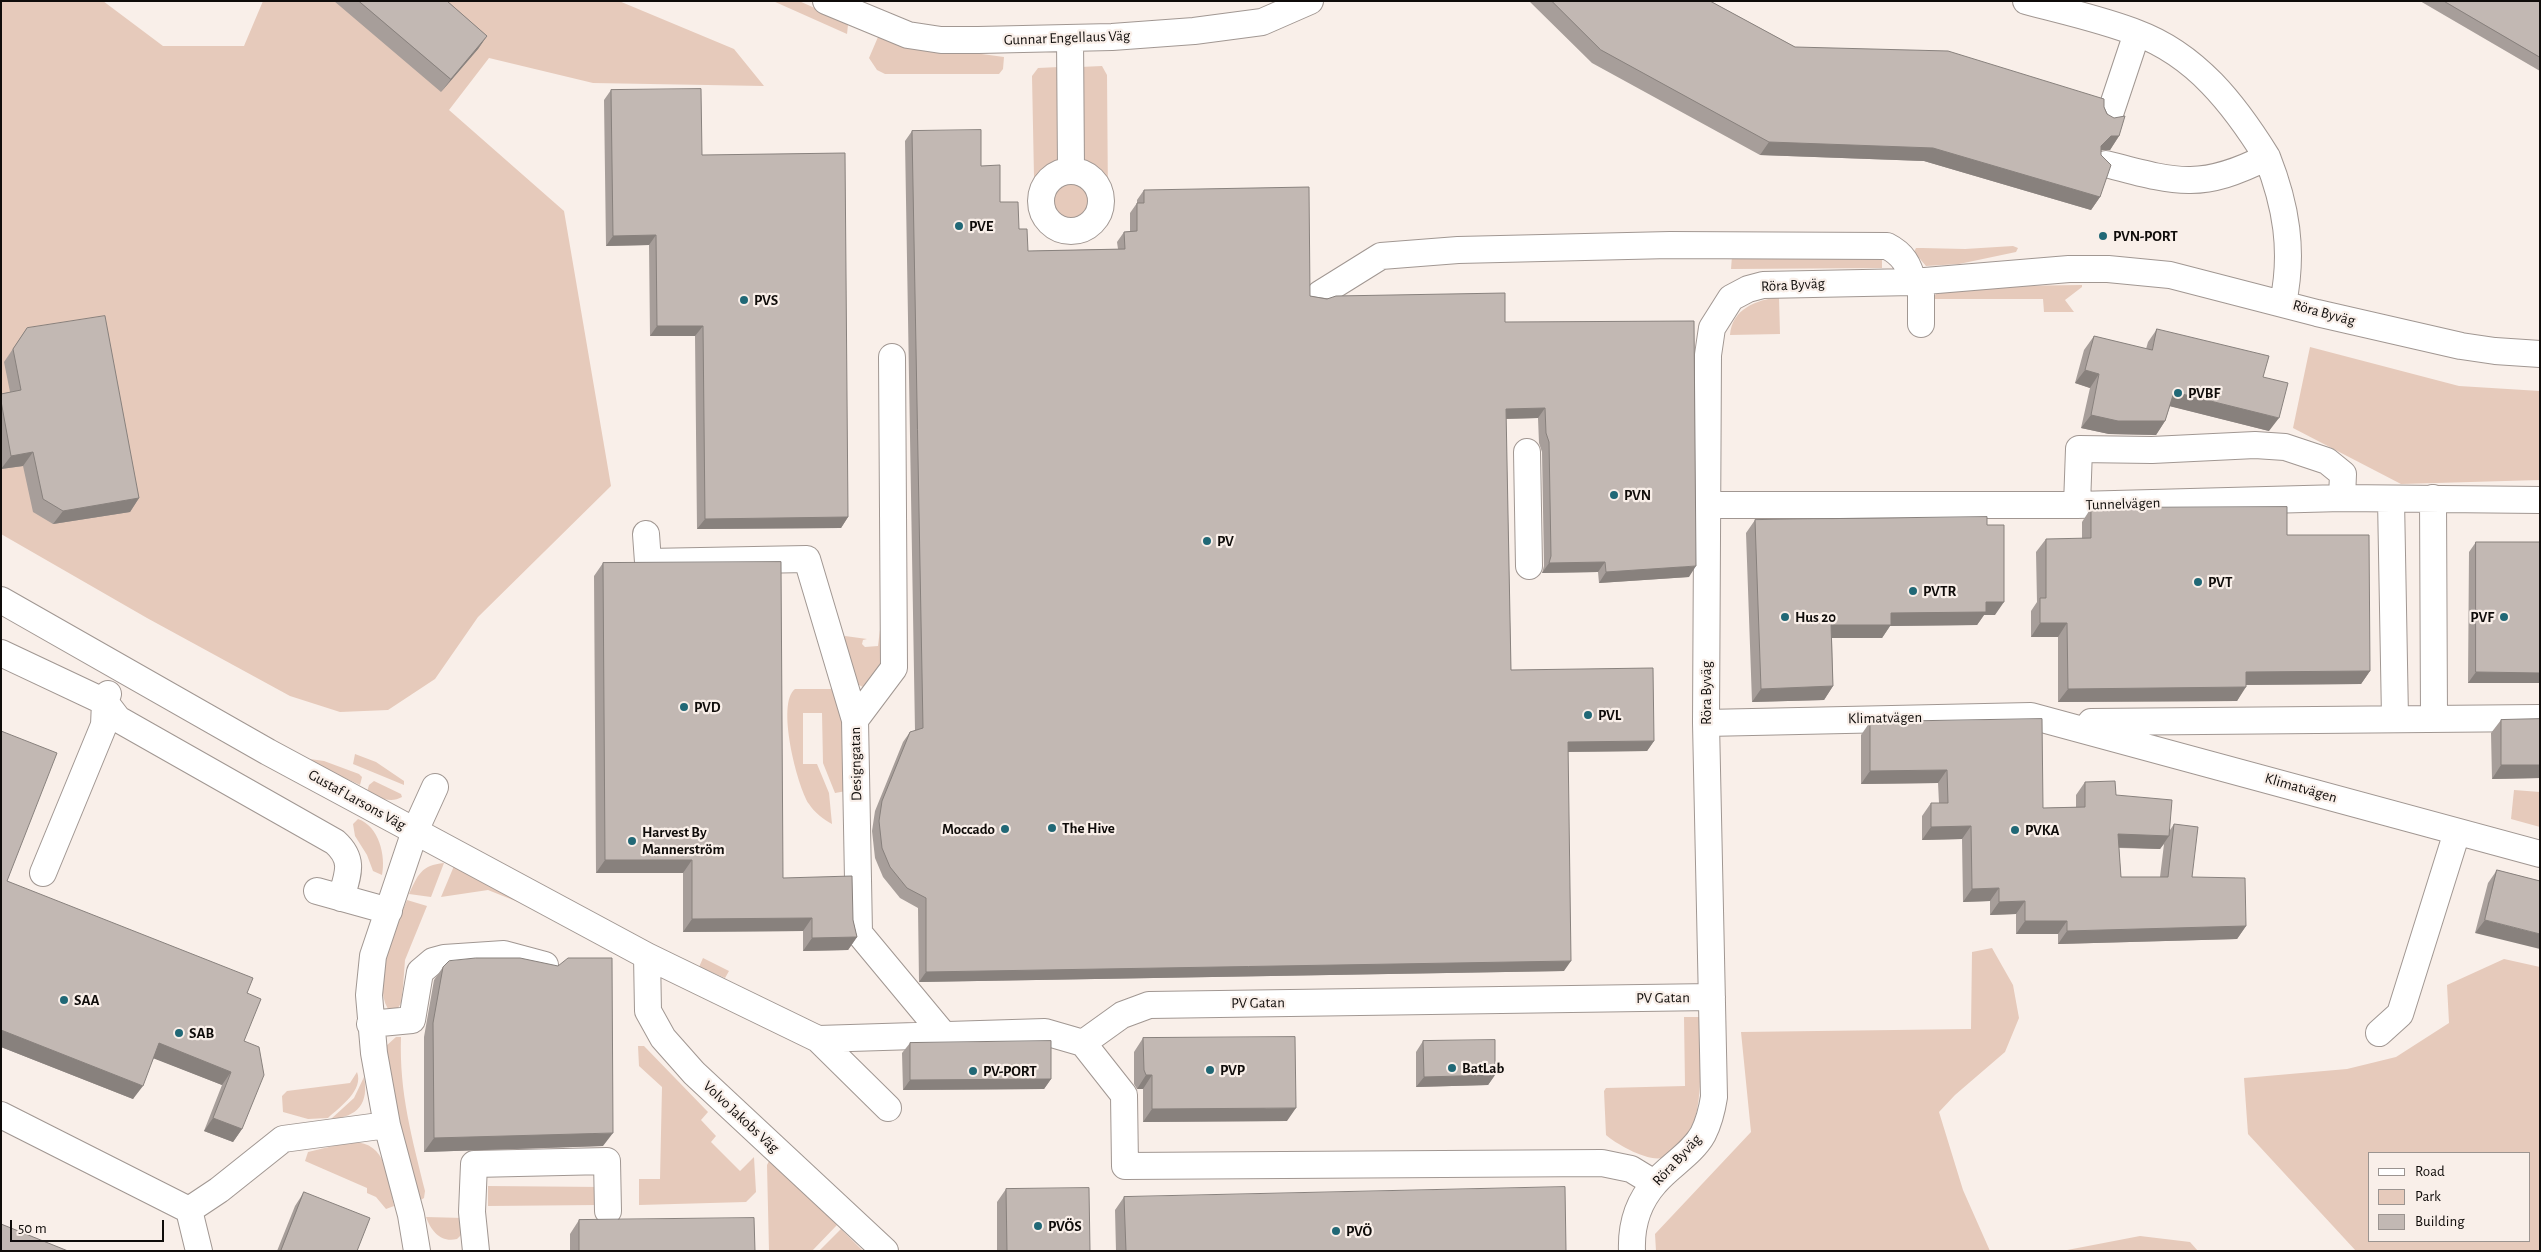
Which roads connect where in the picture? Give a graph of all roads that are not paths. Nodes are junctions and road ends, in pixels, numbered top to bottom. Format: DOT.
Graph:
graph roads {
  1 [pos="826,1"];
  2 [pos="1310,1"];
  3 [pos="2026,1"];
  4 [pos="2137,33"];
  5 [pos="1070,38"];
  6 [pos="2109,116"];
  7 [pos="2266,157"];
  8 [pos="2106,164"];
  9 [pos="1071,170"];
  10 [pos="1917,282"];
  11 [pos="1320,294"];
  12 [pos="2283,303"];
  13 [pos="1921,324"];
  14 [pos="2540,354"];
  15 [pos="892,357"];
  16 [pos="1527,452"];
  17 [pos="2342,498"];
  18 [pos="2433,498"];
  19 [pos="2391,499"];
  20 [pos="2540,500"];
  21 [pos="1706,505"];
  22 [pos="2077,505"];
  23 [pos="646,534"];
  24 [pos="1529,566"];
  25 [pos="1,600"];
  26 [pos="1,653"];
  27 [pos="120,667"];
  28 [pos="105,702"];
  29 [pos="2395,718"];
  30 [pos="2434,718"];
  31 [pos="2540,718"];
  32 [pos="855,720"];
  33 [pos="1706,723"];
  34 [pos="2062,724"];
  35 [pos="435,787"];
  36 [pos="415,832"];
  37 [pos="2457,832"];
  38 [pos="2540,854"];
  39 [pos="43,873"];
  40 [pos="389,911"];
  41 [pos="647,956"];
  42 [pos="545,965"];
  43 [pos="1712,997"];
  44 [pos="370,1024"];
  45 [pos="2379,1033"];
  46 [pos="943,1034"];
  47 [pos="818,1040"];
  48 [pos="1083,1043"];
  49 [pos="888,1108"];
  50 [pos="1,1115"];
  51 [pos="386,1125"];
  52 [pos="1654,1183"];
  53 [pos="189,1210"];
  54 [pos="608,1211"];
  55 [pos="198,1251"];
  56 [pos="417,1251"];
  57 [pos="476,1251"];
  58 [pos="885,1251"];
  59 [pos="1632,1251"];
  1 -- 5 [label="street, Gunnar Engellaus Väg"];
  2 -- 5 [label="street, Gunnar Engellaus Väg"];
  3 -- 4 [label="street"];
  4 -- 6 [label="street"];
  4 -- 7 [label="street"];
  5 -- 9 [label="street"];
  7 -- 8 [label="street"];
  7 -- 12 [label="street"];
  10 -- 11 [label="street"];
  10 -- 12 [label="street, Röra Byväg"];
  10 -- 13 [label="street"];
  10 -- 21 [label="street, Röra Byväg"];
  12 -- 14 [label="street, Röra Byväg"];
  15 -- 32 [label="street, Designgatan"];
  16 -- 24 [label="street"];
  17 -- 19 [label="street, Tunnelvägen"];
  17 -- 22 [label="street, Tunnelvägen"];
  17 -- 22 [label="street"];
  18 -- 19 [label="street, Tunnelvägen"];
  18 -- 20 [label="street, Tunnelvägen"];
  18 -- 30 [label="street"];
  19 -- 29 [label="street"];
  21 -- 22 [label="street, Tunnelvägen"];
  21 -- 33 [label="street, Röra Byväg"];
  23 -- 32 [label="street"];
  25 -- 27 [label="street, Gustaf Larsons Väg"];
  26 -- 28 [label="street"];
  27 -- 28 [label="street"];
  27 -- 36 [label="street, Gustaf Larsons Väg"];
  28 -- 39 [label="street"];
  28 -- 40 [label="street"];
  29 -- 30 [label="street, Klimatvägen"];
  29 -- 34 [label="street, Klimatvägen"];
  30 -- 31 [label="street, Klimatvägen"];
  32 -- 46 [label="street, Designgatan"];
  33 -- 34 [label="street, Klimatvägen"];
  33 -- 43 [label="street, Röra Byväg"];
  34 -- 37 [label="street, Klimatvägen"];
  35 -- 36 [label="street"];
  36 -- 40 [label="street, Gustaf Larsons Väg"];
  36 -- 41 [label="street"];
  37 -- 38 [label="street, Klimatvägen"];
  37 -- 45 [label="street"];
  40 -- 44 [label="street, Gustaf Larsons Väg"];
  41 -- 47 [label="street"];
  41 -- 58 [label="street, Volvo Jakobs Väg"];
  42 -- 44 [label="street"];
  43 -- 48 [label="street, PV Gatan"];
  43 -- 52 [label="street, Röra Byväg"];
  44 -- 51 [label="street, Gustaf Larsons Väg"];
  46 -- 47 [label="street"];
  46 -- 48 [label="street"];
  47 -- 49 [label="street"];
  48 -- 52 [label="street"];
  50 -- 53 [label="street"];
  51 -- 53 [label="street"];
  51 -- 56 [label="street, Gustaf Larsons Väg"];
  52 -- 59 [label="street, Röra Byväg"];
  53 -- 55 [label="street"];
  54 -- 57 [label="street"];
}
